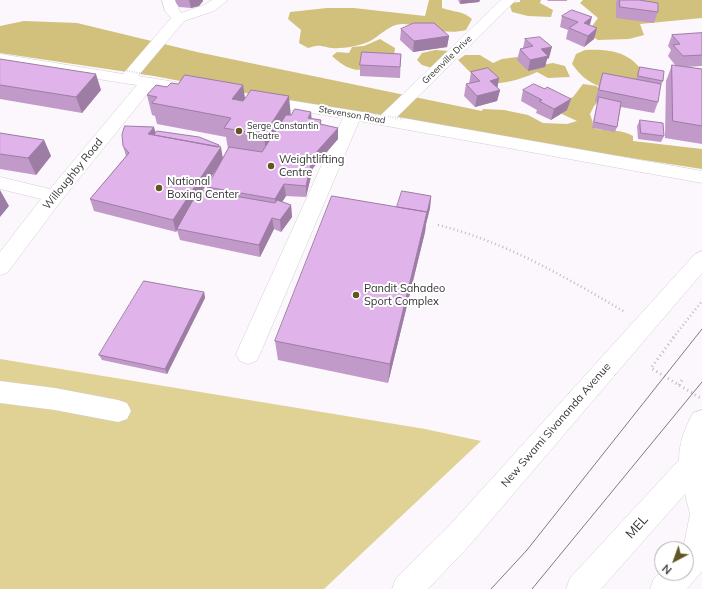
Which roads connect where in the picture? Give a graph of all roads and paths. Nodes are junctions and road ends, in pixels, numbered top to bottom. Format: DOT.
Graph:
graph roads {
  1 [pos="169,0"];
  2 [pos="221,0"];
  3 [pos="510,0"];
  4 [pos="179,18"];
  5 [pos="0,59"];
  6 [pos="124,74"];
  7 [pos="146,78"];
  8 [pos="370,116"];
  9 [pos="404,119"];
  10 [pos="702,177"];
  11 [pos="0,183"];
  12 [pos="54,196"];
  13 [pos="438,226"];
  14 [pos="702,259"];
  15 [pos="0,267"];
  16 [pos="702,301"];
  17 [pos="625,312"];
  18 [pos="248,354"];
  19 [pos="682,380"];
  20 [pos="679,385"];
  21 [pos="0,392"];
  22 [pos="702,398"];
  23 [pos="118,411"];
  24 [pos="702,421"];
  25 [pos="692,466"];
  26 [pos="702,526"];
  27 [pos="694,557"];
  28 [pos="674,581"];
  29 [pos="406,589"];
  30 [pos="581,589"];
  31 [pos="666,589"];
  1 -- 4 [label="street"];
  2 -- 4 [label="street"];
  3 -- 8 [label="street, Greenville Drive"];
  4 -- 6 [label="street"];
  5 -- 6 [label="street, Stevenson Road"];
  6 -- 7 [label="street, Stevenson Road"];
  6 -- 7 [label="path, bridge"];
  7 -- 8 [label="street, Stevenson Road"];
  7 -- 12 [label="street, Willoughby Road"];
  8 -- 9 [label="path, bridge"];
  8 -- 10 [label="street, Stevenson Road"];
  8 -- 18 [label="street"];
  11 -- 12 [label="street"];
  12 -- 15 [label="street, Willoughby Road"];
  13 -- 17 [label="path"];
  14 -- 29 [label="street, New Swami Sivananda Avenue"];
  16 -- 20 [label="path"];
  19 -- 20 [label="path"];
  20 -- 22 [label="path"];
  21 -- 23 [label="street"];
  24 -- 25 [label="street"];
  25 -- 26 [label="street"];
  25 -- 30 [label="street, MEL"];
  26 -- 27 [label="street"];
  28 -- 31 [label="street"];
}
